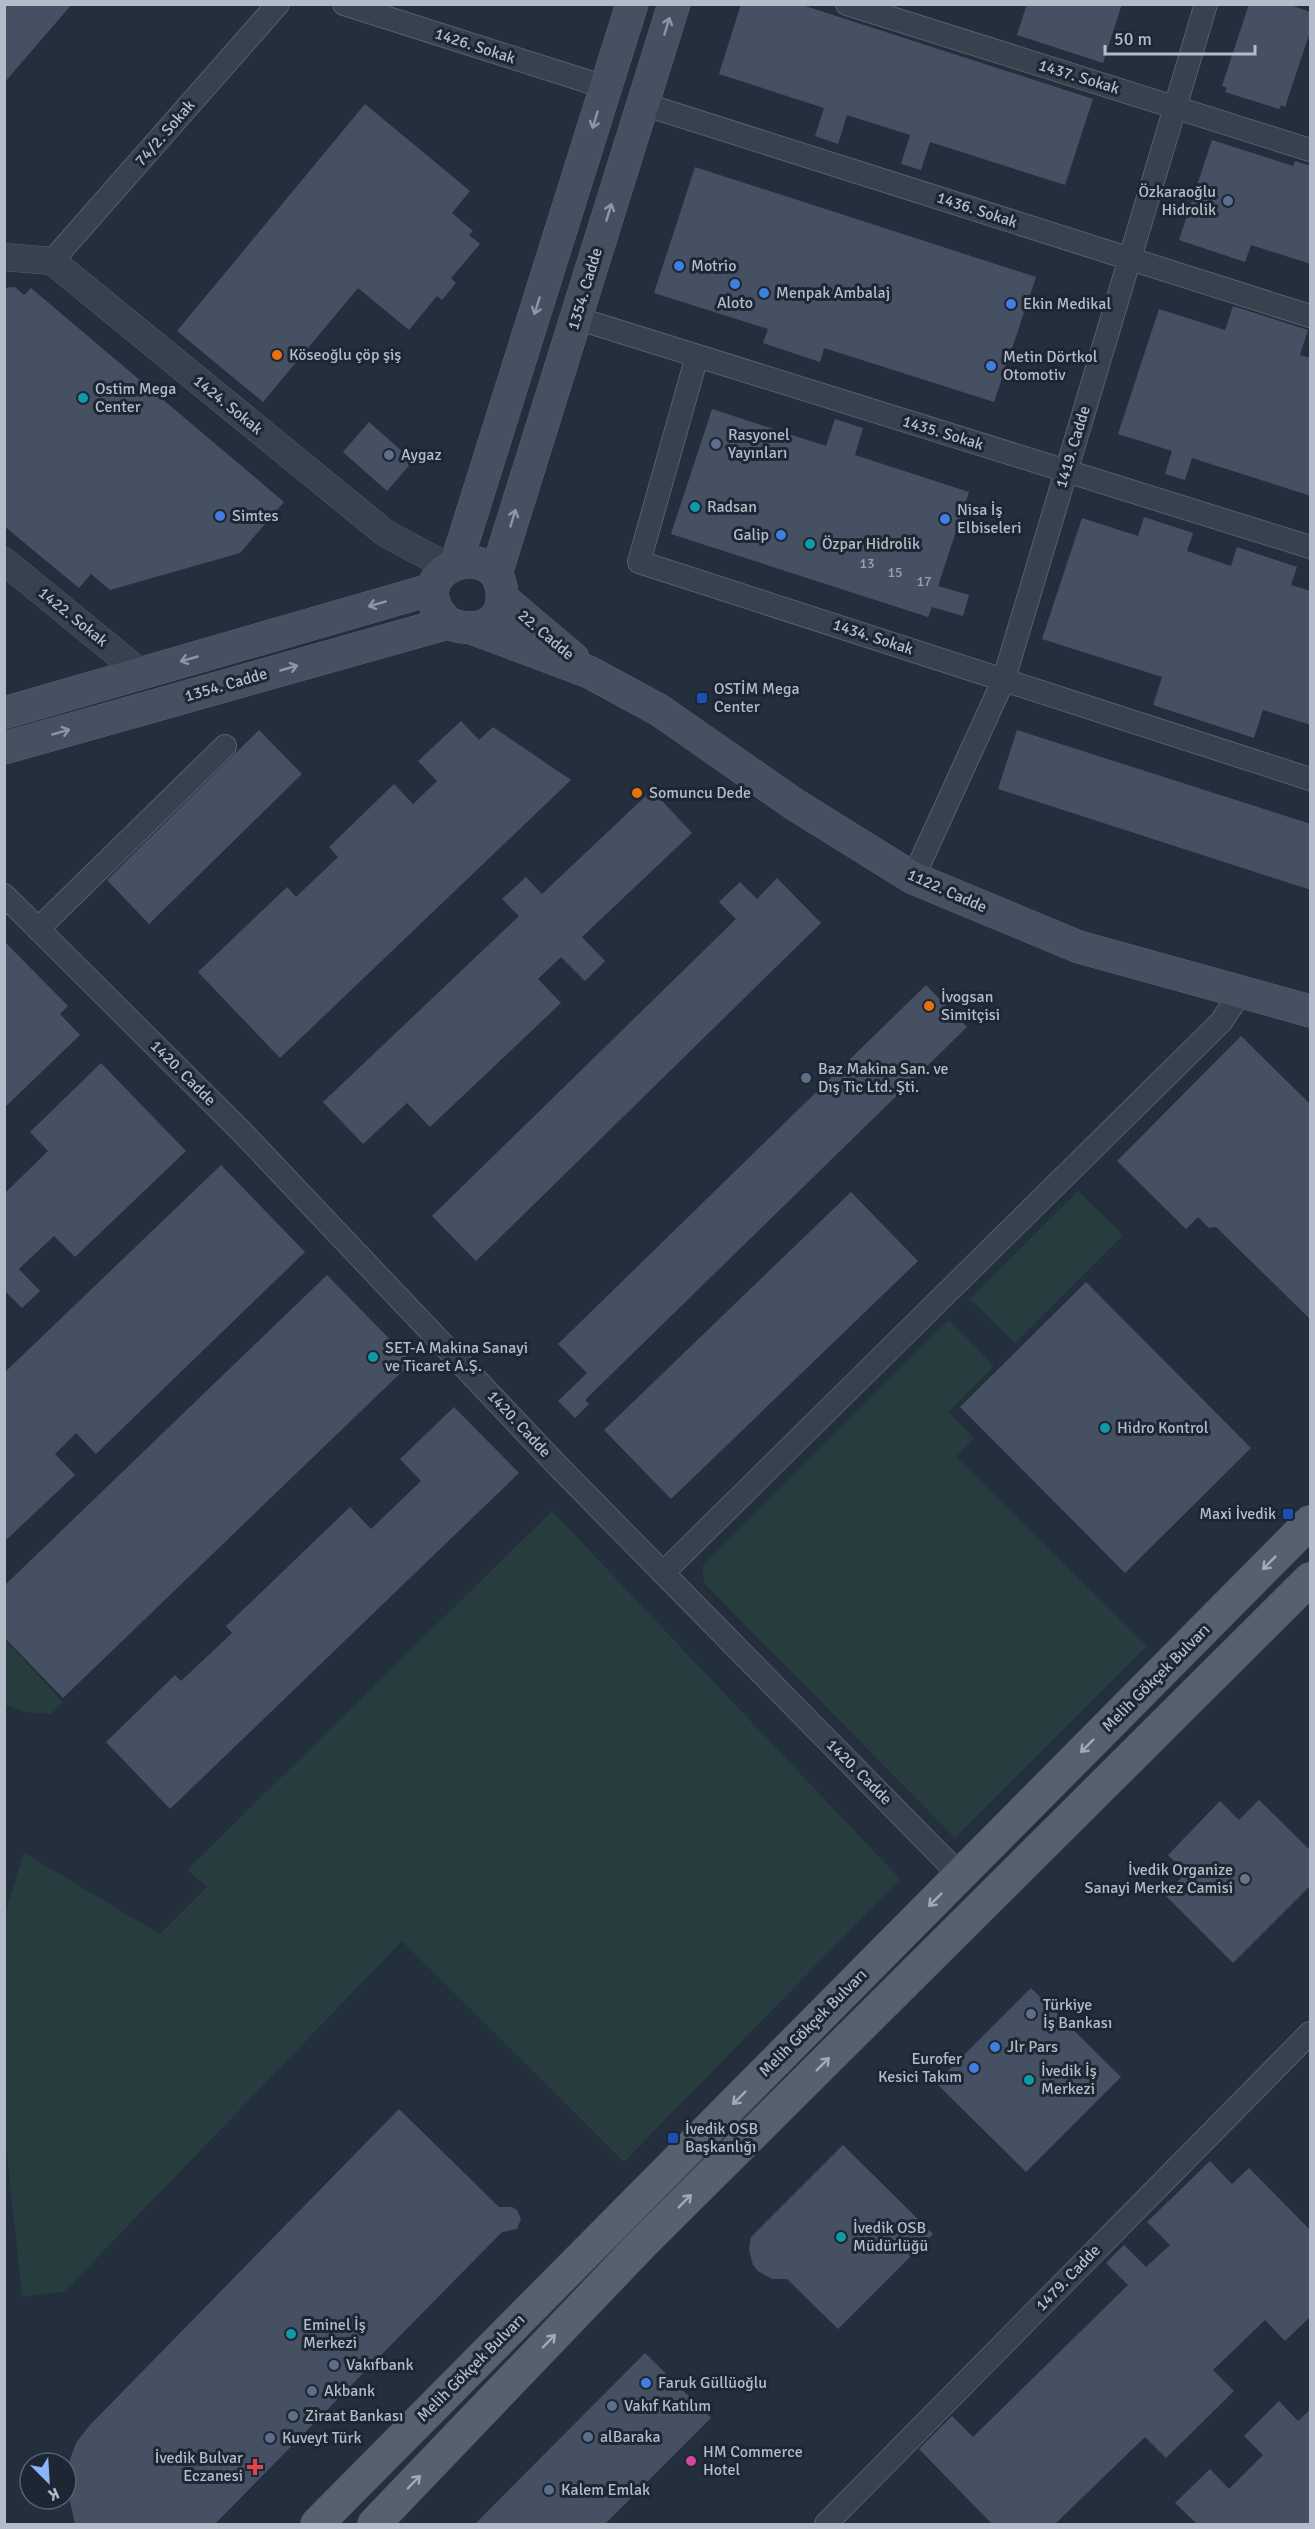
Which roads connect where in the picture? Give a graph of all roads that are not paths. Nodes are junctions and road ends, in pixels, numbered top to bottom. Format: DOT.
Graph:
graph roads {
  1 [pos="278,4"];
  2 [pos="344,4"];
  3 [pos="632,4"];
  4 [pos="674,4"];
  5 [pos="847,4"];
  6 [pos="1206,4"];
  7 [pos="605,87"];
  8 [pos="643,104"];
  9 [pos="1175,108"];
  10 [pos="1311,150"];
  11 [pos="4,257"];
  12 [pos="1130,258"];
  13 [pos="52,261"];
  14 [pos="1311,316"];
  15 [pos="576,318"];
  16 [pos="697,356"];
  17 [pos="1066,471"];
  18 [pos="1311,547"];
  19 [pos="4,561"];
  20 [pos="443,575"];
  21 [pos="499,587"];
  22 [pos="461,626"];
  23 [pos="589,672"];
  24 [pos="141,673"];
  25 [pos="1004,679"];
  26 [pos="4,713"];
  27 [pos="225,746"];
  28 [pos="4,748"];
  29 [pos="1311,778"];
  30 [pos="913,878"];
  31 [pos="4,895"];
  32 [pos="38,928"];
  33 [pos="1241,992"];
  34 [pos="1311,1011"];
  35 [pos="1311,1522"];
  36 [pos="663,1573"];
  37 [pos="1311,1579"];
  38 [pos="960,1875"];
  39 [pos="1311,2033"];
  40 [pos="317,2524"];
  41 [pos="374,2524"];
  42 [pos="826,2524"];
  1 -- 13 [label="street, 74/2. Sokak"];
  2 -- 7 [label="street, 1426. Sokak"];
  3 -- 7 [label="main road"];
  8 -- 4 [label="main road, 1354. Cadde, one-way"];
  5 -- 9 [label="street, 1437. Sokak"];
  6 -- 9 [label="street, 1419. Cadde"];
  7 -- 20 [label="main road, one-way"];
  8 -- 12 [label="street, 1436. Sokak"];
  15 -- 8 [label="main road, 1354. Cadde, one-way"];
  9 -- 10 [label="street, 1437. Sokak"];
  9 -- 12 [label="street, 1419. Cadde"];
  11 -- 13 [label="street"];
  12 -- 14 [label="street, 1436. Sokak"];
  12 -- 17 [label="street, 1419. Cadde"];
  13 -- 20 [label="street, 1424. Sokak"];
  15 -- 16 [label="street, 1435. Sokak"];
  21 -- 15 [label="main road, 1354. Cadde, one-way"];
  16 -- 17 [label="street, 1435. Sokak"];
  16 -- 25 [label="street, 1434. Sokak"];
  17 -- 18 [label="street, 1435. Sokak"];
  17 -- 25 [label="street, 1419. Cadde"];
  19 -- 24 [label="street, 1422. Sokak"];
  20 -- 21 [label="main road"];
  20 -- 22 [label="main road"];
  20 -- 24 [label="main road, one-way"];
  21 -- 22 [label="main road, 1354. Cadde"];
  21 -- 23 [label="main road, 22. Cadde"];
  22 -- 23 [label="main road"];
  28 -- 22 [label="main road, 1354. Cadde, one-way"];
  23 -- 30 [label="main road, 1122. Cadde"];
  24 -- 26 [label="main road"];
  25 -- 29 [label="street, 1434. Sokak"];
  25 -- 30 [label="street, 1419. Cadde"];
  27 -- 32 [label="street"];
  30 -- 33 [label="main road, 1122. Cadde"];
  31 -- 32 [label="street, 1420. Cadde"];
  32 -- 36 [label="street, 1420. Cadde"];
  33 -- 34 [label="main road, 1122. Cadde"];
  33 -- 36 [label="street"];
  35 -- 38 [label="main road, Melih Gökçek Bulvarı, one-way"];
  36 -- 38 [label="street, 1420. Cadde"];
  41 -- 37 [label="main road, one-way"];
  38 -- 40 [label="main road, Melih Gökçek Bulvarı, one-way"];
  39 -- 42 [label="street, 1479. Cadde"];
}
